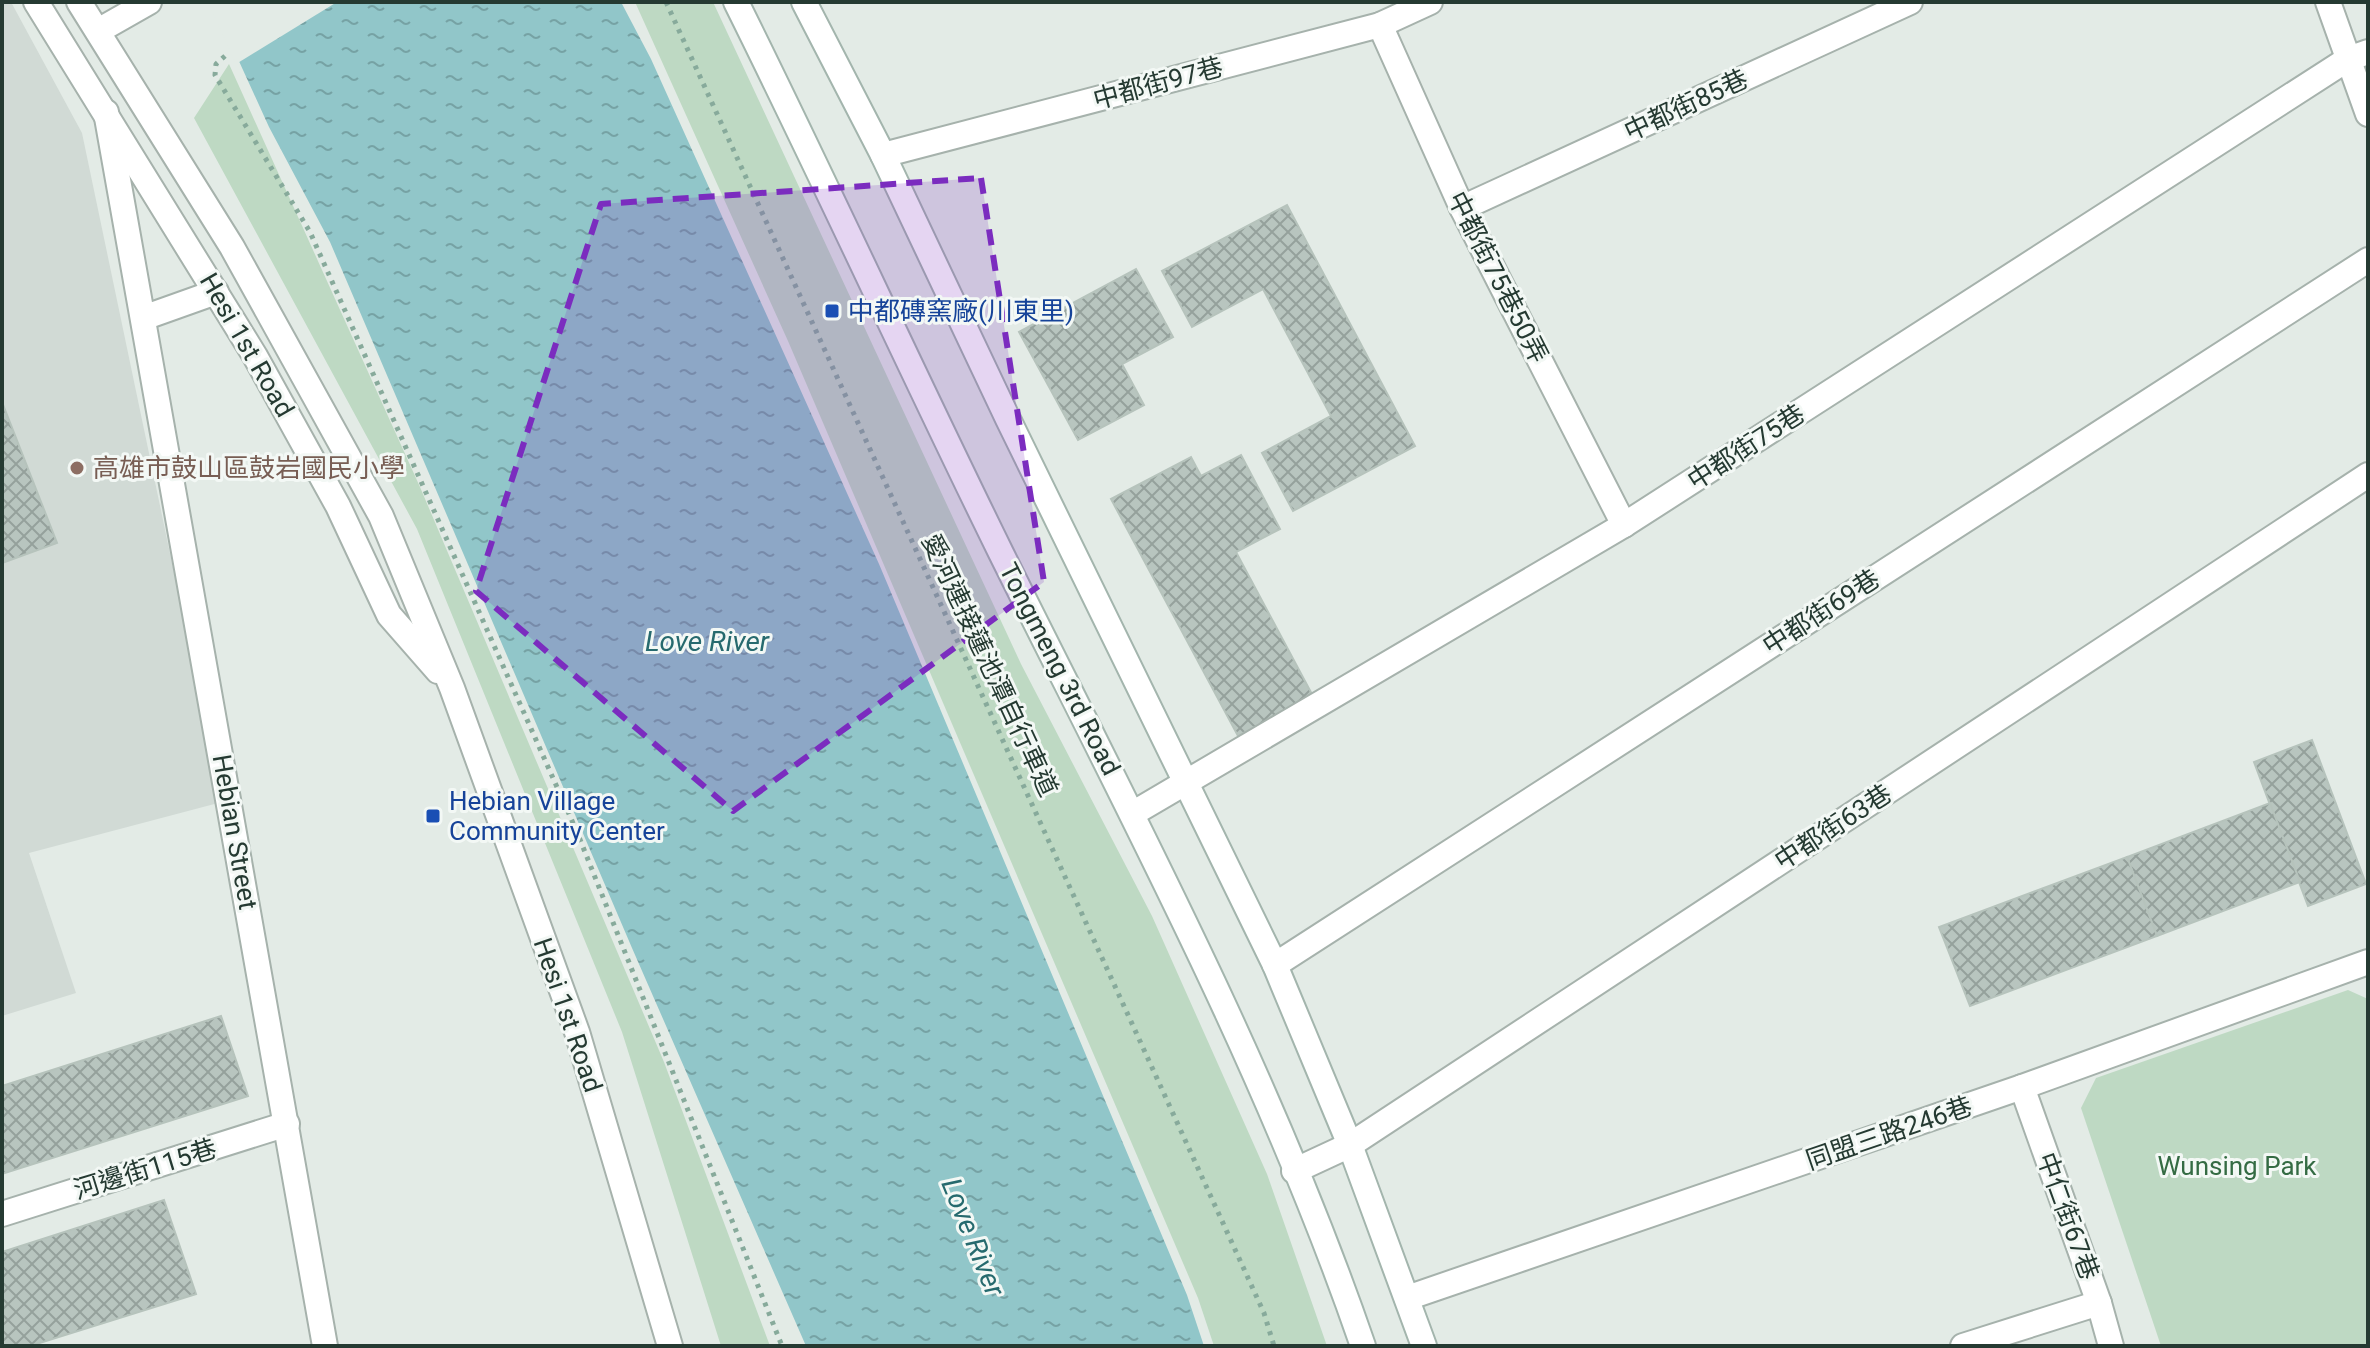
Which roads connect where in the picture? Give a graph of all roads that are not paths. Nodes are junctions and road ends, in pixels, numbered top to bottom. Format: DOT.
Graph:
graph roads {
  1 [pos="36,2"];
  2 [pos="79,2"];
  3 [pos="149,2"];
  4 [pos="736,2"];
  5 [pos="804,2"];
  6 [pos="1430,2"];
  7 [pos="1910,2"];
  8 [pos="2328,2"];
  9 [pos="1380,25"];
  10 [pos="98,31"];
  11 [pos="2358,56"];
  12 [pos="106,112"];
  13 [pos="2368,114"];
  14 [pos="883,155"];
  15 [pos="1462,208"];
  16 [pos="2368,260"];
  17 [pos="216,292"];
  18 [pos="143,318"];
  19 [pos="2368,475"];
  20 [pos="1624,525"];
  21 [pos="452,688"];
  22 [pos="1188,783"];
  23 [pos="1132,814"];
  24 [pos="2368,962"];
  25 [pos="1275,965"];
  26 [pos="2022,1087"];
  27 [pos="287,1124"];
  28 [pos="1350,1145"];
  29 [pos="1294,1171"];
  30 [pos="2,1214"];
  31 [pos="1407,1298"];
  32 [pos="2099,1303"];
  33 [pos="325,1346"];
  34 [pos="670,1346"];
  35 [pos="1363,1346"];
  36 [pos="1424,1346"];
  37 [pos="1963,1346"];
  38 [pos="2111,1346"];
  1 -- 12 [label="street, Hesi 1st Road"];
  2 -- 10 [label="street, Hesi 1st Road"];
  3 -- 10 [label="street"];
  4 -- 23 [label="street, Tongmeng 3rd Road"];
  5 -- 14 [label="street"];
  6 -- 9 [label="street, 中都街97巷"];
  7 -- 15 [label="street, 中都街85巷"];
  8 -- 11 [label="street"];
  9 -- 14 [label="street, 中都街97巷"];
  9 -- 15 [label="street, 中都街75巷50弄"];
  10 -- 21 [label="street, Hesi 1st Road"];
  11 -- 13 [label="street"];
  11 -- 20 [label="street, 中都街75巷"];
  12 -- 17 [label="street, Hesi 1st Road"];
  12 -- 18 [label="street, Hebian Street"];
  14 -- 22 [label="street"];
  15 -- 20 [label="street, 中都街75巷50弄"];
  16 -- 25 [label="street, 中都街69巷"];
  17 -- 18 [label="street"];
  17 -- 21 [label="street, Hesi 1st Road"];
  18 -- 27 [label="street, Hebian Street"];
  19 -- 28 [label="street, 中都街63巷"];
  20 -- 22 [label="street, 中都街75巷"];
  21 -- 34 [label="street, Hesi 1st Road"];
  22 -- 23 [label="street, 中都街75巷"];
  22 -- 25 [label="street"];
  23 -- 29 [label="street, Tongmeng 3rd Road"];
  24 -- 26 [label="street, 同盟三路246巷"];
  25 -- 28 [label="street"];
  26 -- 31 [label="street, 同盟三路246巷"];
  26 -- 32 [label="street, 中仁街67巷"];
  27 -- 30 [label="street, 河邊街115巷"];
  27 -- 33 [label="street, Hebian Street"];
  28 -- 29 [label="street, 中都街63巷"];
  28 -- 31 [label="street"];
  29 -- 35 [label="street, Tongmeng 3rd Road"];
  31 -- 36 [label="street"];
  32 -- 37 [label="street"];
  32 -- 38 [label="street, 中仁街67巷"];
}
